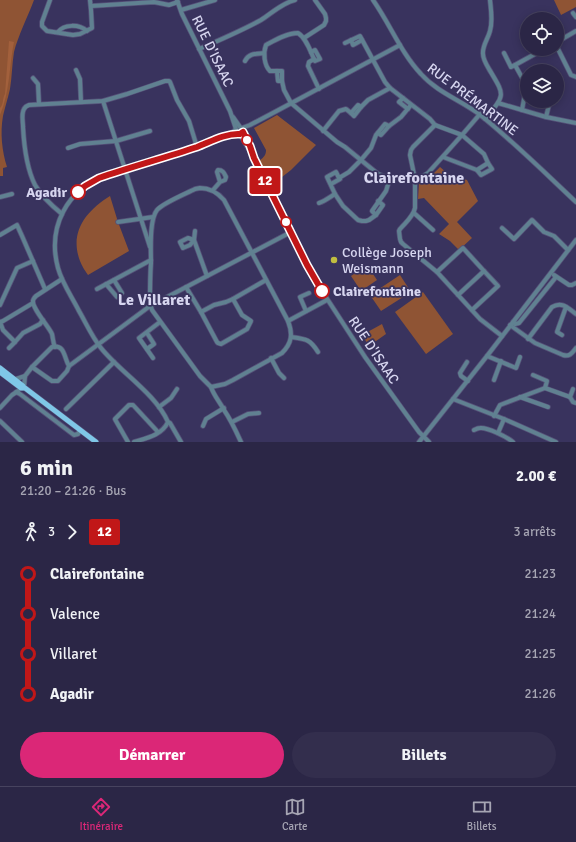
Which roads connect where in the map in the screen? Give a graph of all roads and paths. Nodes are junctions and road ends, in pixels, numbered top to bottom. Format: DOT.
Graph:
graph roads {
  1 [pos="50,0"];
  2 [pos="90,0"];
  3 [pos="215,0"];
  4 [pos="296,0"];
  5 [pos="315,0"];
  6 [pos="373,0"];
  7 [pos="490,0"];
  8 [pos="177,1"];
  9 [pos="115,2"];
  10 [pos="91,6"];
  11 [pos="181,10"];
  12 [pos="574,13"];
  13 [pos="576,18"];
  14 [pos="87,31"];
  15 [pos="576,31"];
  16 [pos="58,32"];
  17 [pos="304,38"];
  18 [pos="564,38"];
  19 [pos="345,43"];
  20 [pos="400,45"];
  21 [pos="199,49"];
  22 [pos="264,53"];
  23 [pos="504,53"];
  24 [pos="531,56"];
  25 [pos="562,56"];
  26 [pos="373,60"];
  27 [pos="245,61"];
  28 [pos="515,65"];
  29 [pos="76,70"];
  30 [pos="576,77"];
  31 [pos="33,78"];
  32 [pos="390,88"];
  33 [pos="319,89"];
  34 [pos="403,98"];
  35 [pos="103,101"];
  36 [pos="81,102"];
  37 [pos="291,103"];
  38 [pos="498,103"];
  39 [pos="39,104"];
  40 [pos="411,105"];
  41 [pos="548,108"];
  42 [pos="408,109"];
  43 [pos="522,110"];
  44 [pos="480,114"];
  45 [pos="546,117"];
  46 [pos="485,119"];
  47 [pos="576,123"];
  48 [pos="435,125"];
  49 [pos="150,131"];
  50 [pos="239,131"];
  51 [pos="323,131"];
  52 [pos="462,136"];
  53 [pos="116,141"];
  54 [pos="197,147"];
  55 [pos="68,148"];
  56 [pos="443,158"];
  57 [pos="361,160"];
  58 [pos="488,163"];
  59 [pos="125,170"];
  60 [pos="477,170"];
  61 [pos="339,178"];
  62 [pos="390,178"];
  63 [pos="415,179"];
  64 [pos="220,182"];
  65 [pos="331,184"];
  66 [pos="213,190"];
  67 [pos="12,194"];
  68 [pos="335,194"];
  69 [pos="0,197"];
  70 [pos="576,202"];
  71 [pos="319,203"];
  72 [pos="414,213"];
  73 [pos="62,214"];
  74 [pos="153,217"];
  75 [pos="141,219"];
  76 [pos="118,222"];
  77 [pos="502,228"];
  78 [pos="433,230"];
  79 [pos="195,231"];
  80 [pos="291,232"];
  81 [pos="0,235"];
  82 [pos="576,240"];
  83 [pos="150,249"];
  84 [pos="568,250"];
  85 [pos="252,252"];
  86 [pos="151,260"];
  87 [pos="33,261"];
  88 [pos="484,271"];
  89 [pos="437,272"];
  90 [pos="550,273"];
  91 [pos="208,276"];
  92 [pos="556,277"];
  93 [pos="62,279"];
  94 [pos="114,280"];
  95 [pos="266,280"];
  96 [pos="576,283"];
  97 [pos="106,284"];
  98 [pos="186,287"];
  99 [pos="46,289"];
  100 [pos="97,289"];
  101 [pos="309,294"];
  102 [pos="458,295"];
  103 [pos="533,295"];
  104 [pos="233,299"];
  105 [pos="539,299"];
  106 [pos="327,300"];
  107 [pos="32,303"];
  108 [pos="0,305"];
  109 [pos="150,306"];
  110 [pos="566,307"];
  111 [pos="472,310"];
  112 [pos="201,312"];
  113 [pos="306,312"];
  114 [pos="576,314"];
  115 [pos="43,320"];
  116 [pos="288,321"];
  117 [pos="0,322"];
  118 [pos="160,322"];
  119 [pos="511,323"];
  120 [pos="147,333"];
  121 [pos="562,335"];
  122 [pos="502,336"];
  123 [pos="291,337"];
  124 [pos="528,338"];
  125 [pos="15,342"];
  126 [pos="98,344"];
  127 [pos="55,346"];
  128 [pos="8,348"];
  129 [pos="576,348"];
  130 [pos="147,349"];
  131 [pos="318,352"];
  132 [pos="487,356"];
  133 [pos="520,357"];
  134 [pos="153,358"];
  135 [pos="271,358"];
  136 [pos="501,361"];
  137 [pos="114,362"];
  138 [pos="467,362"];
  139 [pos="69,366"];
  140 [pos="32,367"];
  141 [pos="0,368"];
  142 [pos="0,372"];
  143 [pos="533,374"];
  144 [pos="25,376"];
  145 [pos="284,378"];
  146 [pos="16,379"];
  147 [pos="468,380"];
  148 [pos="494,380"];
  149 [pos="211,387"];
  150 [pos="24,388"];
  151 [pos="545,388"];
  152 [pos="177,389"];
  153 [pos="573,389"];
  154 [pos="16,392"];
  155 [pos="520,397"];
  156 [pos="570,397"];
  157 [pos="453,399"];
  158 [pos="576,403"];
  159 [pos="159,407"];
  160 [pos="548,407"];
  161 [pos="0,408"];
  162 [pos="224,408"];
  163 [pos="66,409"];
  164 [pos="259,413"];
  165 [pos="494,416"];
  166 [pos="504,420"];
  167 [pos="0,421"];
  168 [pos="168,422"];
  169 [pos="232,422"];
  170 [pos="203,426"];
  171 [pos="80,430"];
  172 [pos="474,430"];
  173 [pos="158,432"];
  174 [pos="498,433"];
  175 [pos="424,436"];
  176 [pos="546,440"];
  177 [pos="22,442"];
  178 [pos="96,442"];
  179 [pos="128,442"];
  180 [pos="134,442"];
  181 [pos="181,442"];
  182 [pos="241,442"];
  183 [pos="419,442"];
  184 [pos="429,442"];
  185 [pos="513,442"];
  186 [pos="556,442"];
  1 -- 16 [label="street"];
  2 -- 10 [label="street"];
  3 -- 11 [label="street"];
  4 -- 21 [label="street"];
  5 -- 17 [label="street"];
  6 -- 20 [label="street, RUE PRÉMARTINE"];
  7 -- 38 [label="street"];
  8 -- 9 [label="street"];
  8 -- 11 [label="street, RUE D'ISAAC"];
  9 -- 10 [label="street"];
  10 -- 14 [label="street"];
  11 -- 21 [label="street, RUE D'ISAAC"];
  12 -- 13 [label="street"];
  14 -- 16 [label="street"];
  14 -- 16 [label="street"];
  15 -- 18 [label="street"];
  17 -- 22 [label="street"];
  17 -- 33 [label="street"];
  19 -- 26 [label="street"];
  20 -- 26 [label="street"];
  20 -- 44 [label="street, RUE PRÉMARTINE"];
  21 -- 50 [label="street, RUE D'ISAAC"];
  22 -- 27 [label="street"];
  22 -- 37 [label="street"];
  23 -- 28 [label="street"];
  24 -- 28 [label="street"];
  25 -- 30 [label="street"];
  26 -- 32 [label="street"];
  26 -- 33 [label="street"];
  28 -- 43 [label="street"];
  29 -- 36 [label="street"];
  31 -- 39 [label="street"];
  32 -- 34 [label="street"];
  32 -- 51 [label="street"];
  33 -- 37 [label="street"];
  34 -- 40 [label="street"];
  34 -- 42 [label="street"];
  35 -- 36 [label="street"];
  35 -- 53 [label="street"];
  35 -- 54 [label="street"];
  36 -- 39 [label="street"];
  37 -- 50 [label="street"];
  37 -- 51 [label="street"];
  38 -- 43 [label="street"];
  38 -- 46 [label="street"];
  39 -- 73 [label="street"];
  40 -- 42 [label="street"];
  40 -- 48 [label="street"];
  41 -- 45 [label="street"];
  42 -- 57 [label="street"];
  43 -- 45 [label="street"];
  44 -- 46 [label="street, RUE PRÉMARTINE"];
  44 -- 52 [label="street"];
  45 -- 47 [label="street"];
  46 -- 70 [label="street, RUE PRÉMARTINE"];
  48 -- 52 [label="street"];
  48 -- 63 [label="street"];
  49 -- 53 [label="street"];
  50 -- 54 [label="street"];
  50 -- 80 [label="street, RUE D'ISAAC"];
  51 -- 57 [label="street"];
  52 -- 56 [label="street"];
  52 -- 58 [label="street"];
  53 -- 55 [label="street"];
  53 -- 59 [label="street"];
  54 -- 59 [label="street"];
  56 -- 60 [label="street"];
  56 -- 63 [label="street"];
  57 -- 61 [label="street"];
  57 -- 62 [label="street"];
  58 -- 60 [label="street"];
  58 -- 60 [label="street"];
  59 -- 73 [label="street"];
  59 -- 75 [label="street"];
  61 -- 65 [label="street"];
  61 -- 65 [label="street"];
  62 -- 63 [label="street"];
  62 -- 68 [label="street"];
  63 -- 72 [label="street"];
  64 -- 66 [label="street"];
  65 -- 68 [label="street"];
  66 -- 74 [label="street"];
  66 -- 85 [label="street"];
  67 -- 69 [label="street"];
  68 -- 71 [label="street"];
  72 -- 78 [label="street"];
  72 -- 89 [label="street"];
  73 -- 93 [label="street"];
  74 -- 75 [label="street"];
  74 -- 83 [label="street"];
  75 -- 76 [label="street"];
  75 -- 83 [label="street"];
  77 -- 84 [label="street"];
  79 -- 91 [label="street"];
  80 -- 85 [label="street"];
  80 -- 106 [label="street, RUE D'ISAAC"];
  81 -- 87 [label="street"];
  82 -- 84 [label="street"];
  83 -- 86 [label="street"];
  84 -- 90 [label="street"];
  85 -- 91 [label="street"];
  85 -- 95 [label="street"];
  86 -- 94 [label="street"];
  86 -- 109 [label="street"];
  87 -- 99 [label="street"];
  87 -- 108 [label="street"];
  88 -- 89 [label="street"];
  88 -- 102 [label="street"];
  88 -- 111 [label="street"];
  89 -- 102 [label="street"];
  90 -- 92 [label="street"];
  90 -- 103 [label="street"];
  91 -- 98 [label="street"];
  92 -- 96 [label="street"];
  92 -- 105 [label="street"];
  93 -- 99 [label="street"];
  93 -- 126 [label="street"];
  94 -- 97 [label="street"];
  94 -- 97 [label="street"];
  95 -- 104 [label="street"];
  95 -- 116 [label="street"];
  97 -- 100 [label="street"];
  98 -- 109 [label="street"];
  98 -- 112 [label="street"];
  99 -- 107 [label="street"];
  101 -- 113 [label="street"];
  102 -- 111 [label="street"];
  103 -- 105 [label="street"];
  103 -- 119 [label="street"];
  104 -- 112 [label="street"];
  104 -- 112 [label="street"];
  105 -- 119 [label="street"];
  106 -- 113 [label="street"];
  106 -- 175 [label="street, RUE D'ISAAC"];
  107 -- 115 [label="street"];
  107 -- 117 [label="street"];
  109 -- 118 [label="street"];
  109 -- 126 [label="street"];
  110 -- 114 [label="street"];
  110 -- 121 [label="street"];
  110 -- 124 [label="street"];
  111 -- 122 [label="street"];
  113 -- 116 [label="street"];
  115 -- 125 [label="street"];
  115 -- 127 [label="street"];
  116 -- 123 [label="street"];
  117 -- 125 [label="street"];
  118 -- 120 [label="street"];
  118 -- 149 [label="street"];
  119 -- 122 [label="street"];
  119 -- 124 [label="street"];
  120 -- 130 [label="street"];
  120 -- 130 [label="street"];
  122 -- 132 [label="street"];
  123 -- 131 [label="street"];
  123 -- 135 [label="street"];
  124 -- 129 [label="street"];
  125 -- 128 [label="street"];
  126 -- 137 [label="street"];
  126 -- 139 [label="street"];
  127 -- 139 [label="street"];
  127 -- 140 [label="street"];
  130 -- 134 [label="street"];
  132 -- 136 [label="street"];
  132 -- 147 [label="street"];
  133 -- 136 [label="street"];
  135 -- 145 [label="street"];
  135 -- 149 [label="street"];
  136 -- 148 [label="street"];
  137 -- 159 [label="street"];
  137 -- 163 [label="street"];
  138 -- 147 [label="street"];
  139 -- 140 [label="street"];
  140 -- 144 [label="street"];
  141 -- 146 [label="main road"];
  142 -- 150 [label="main road"];
  143 -- 151 [label="street"];
  144 -- 146 [label="street"];
  144 -- 150 [label="street"];
  146 -- 150 [label="main road"];
  147 -- 157 [label="street"];
  149 -- 162 [label="street"];
  150 -- 154 [label="street"];
  150 -- 171 [label="main road"];
  151 -- 155 [label="street"];
  151 -- 156 [label="street"];
  152 -- 159 [label="street"];
  153 -- 156 [label="street"];
  154 -- 161 [label="street"];
  154 -- 171 [label="street"];
  155 -- 160 [label="street"];
  155 -- 165 [label="street"];
  156 -- 158 [label="street"];
  157 -- 165 [label="street"];
  157 -- 175 [label="street"];
  159 -- 168 [label="street"];
  162 -- 169 [label="street"];
  162 -- 170 [label="street"];
  164 -- 169 [label="street"];
  165 -- 166 [label="street"];
  166 -- 174 [label="street"];
  166 -- 176 [label="street"];
  167 -- 177 [label="street"];
  168 -- 173 [label="street"];
  168 -- 181 [label="street"];
  169 -- 182 [label="street"];
  171 -- 178 [label="main road"];
  172 -- 174 [label="street"];
  173 -- 179 [label="street"];
  173 -- 180 [label="street"];
  174 -- 185 [label="street"];
  175 -- 183 [label="street"];
  175 -- 184 [label="street, RUE D'ISAAC"];
  176 -- 186 [label="street"];
}
